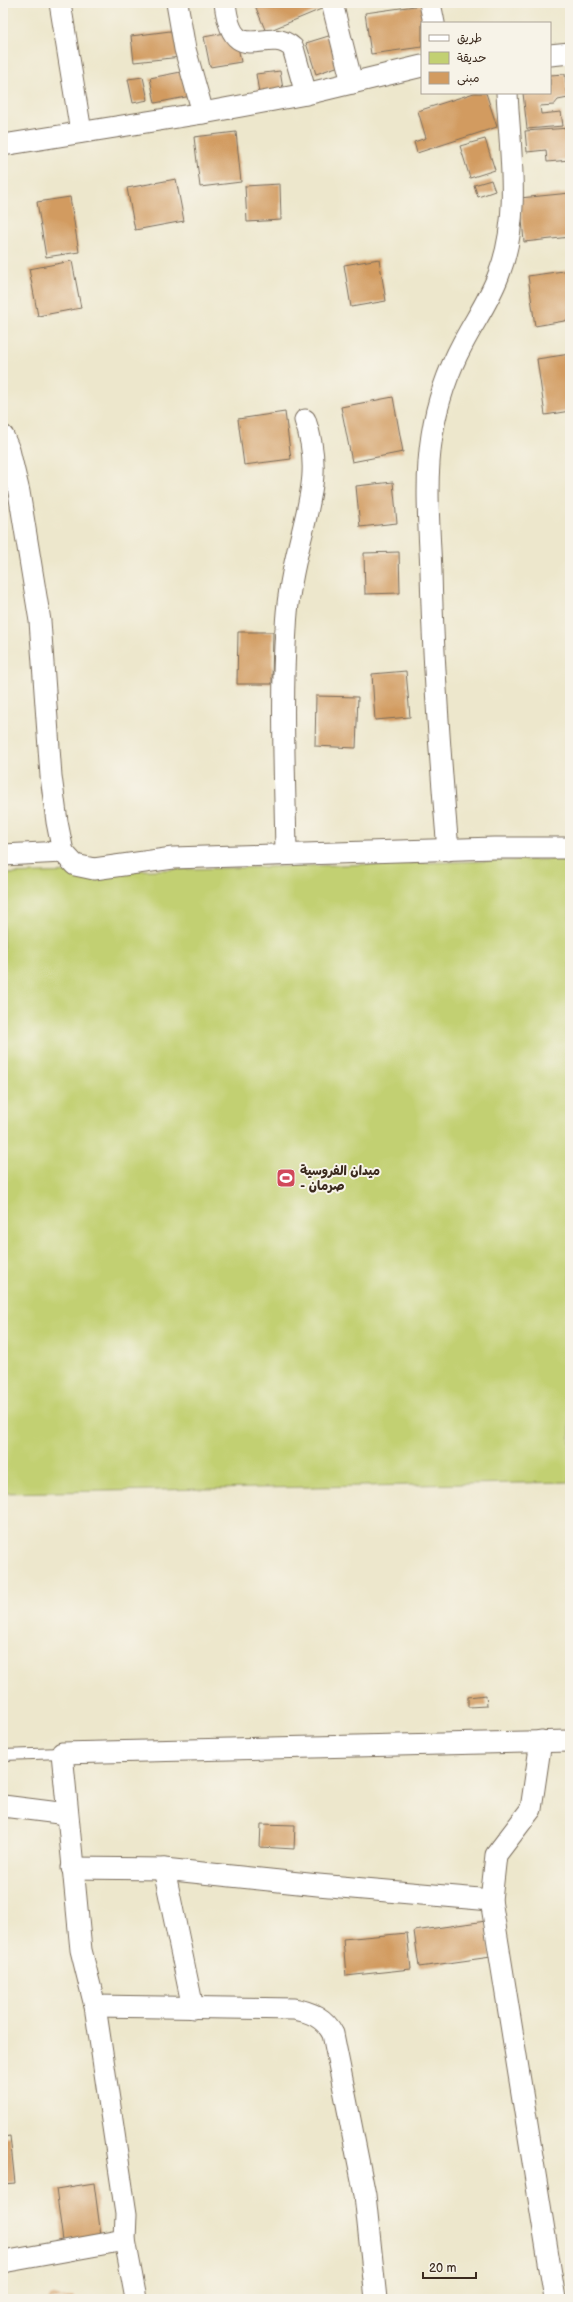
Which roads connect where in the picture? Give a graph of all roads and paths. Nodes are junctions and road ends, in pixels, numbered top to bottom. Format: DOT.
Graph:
graph roads {
  1 [pos="60,3"];
  2 [pos="176,3"];
  3 [pos="225,3"];
  4 [pos="332,3"];
  5 [pos="430,3"];
  6 [pos="434,22"];
  7 [pos="570,53"];
  8 [pos="551,55"];
  9 [pos="421,66"];
  10 [pos="352,83"];
  11 [pos="306,94"];
  12 [pos="507,94"];
  13 [pos="203,113"];
  14 [pos="81,132"];
  15 [pos="3,145"];
  16 [pos="306,420"];
  17 [pos="3,436"];
  18 [pos="570,848"];
  19 [pos="448,850"];
  20 [pos="64,852"];
  21 [pos="286,854"];
  22 [pos="3,855"];
  23 [pos="541,1741"];
  24 [pos="570,1741"];
  25 [pos="62,1753"];
  26 [pos="3,1756"];
  27 [pos="3,1806"];
  28 [pos="67,1814"];
  29 [pos="72,1868"];
  30 [pos="164,1869"];
  31 [pos="491,1900"];
  32 [pos="95,2006"];
  33 [pos="193,2008"];
  34 [pos="125,2240"];
  35 [pos="3,2262"];
  36 [pos="136,2299"];
  37 [pos="376,2299"];
  38 [pos="555,2299"];
  1 -- 14 [label="street"];
  2 -- 13 [label="street"];
  3 -- 11 [label="street"];
  4 -- 10 [label="street"];
  5 -- 6 [label="street"];
  7 -- 8 [label="street"];
  9 -- 10 [label="street"];
  10 -- 11 [label="street"];
  11 -- 13 [label="street"];
  12 -- 19 [label="street"];
  13 -- 14 [label="street"];
  14 -- 15 [label="street"];
  16 -- 21 [label="street"];
  17 -- 20 [label="street"];
  18 -- 19 [label="street"];
  19 -- 21 [label="street"];
  20 -- 21 [label="street"];
  20 -- 22 [label="street"];
  23 -- 24 [label="street"];
  23 -- 25 [label="street"];
  23 -- 31 [label="street"];
  25 -- 26 [label="lane"];
  25 -- 28 [label="street"];
  27 -- 28 [label="street"];
  28 -- 29 [label="street"];
  29 -- 30 [label="street"];
  29 -- 32 [label="street"];
  30 -- 31 [label="street"];
  30 -- 33 [label="street"];
  31 -- 38 [label="street"];
  32 -- 33 [label="street"];
  32 -- 34 [label="street"];
  33 -- 37 [label="street"];
  34 -- 35 [label="street"];
  34 -- 36 [label="street"];
}
